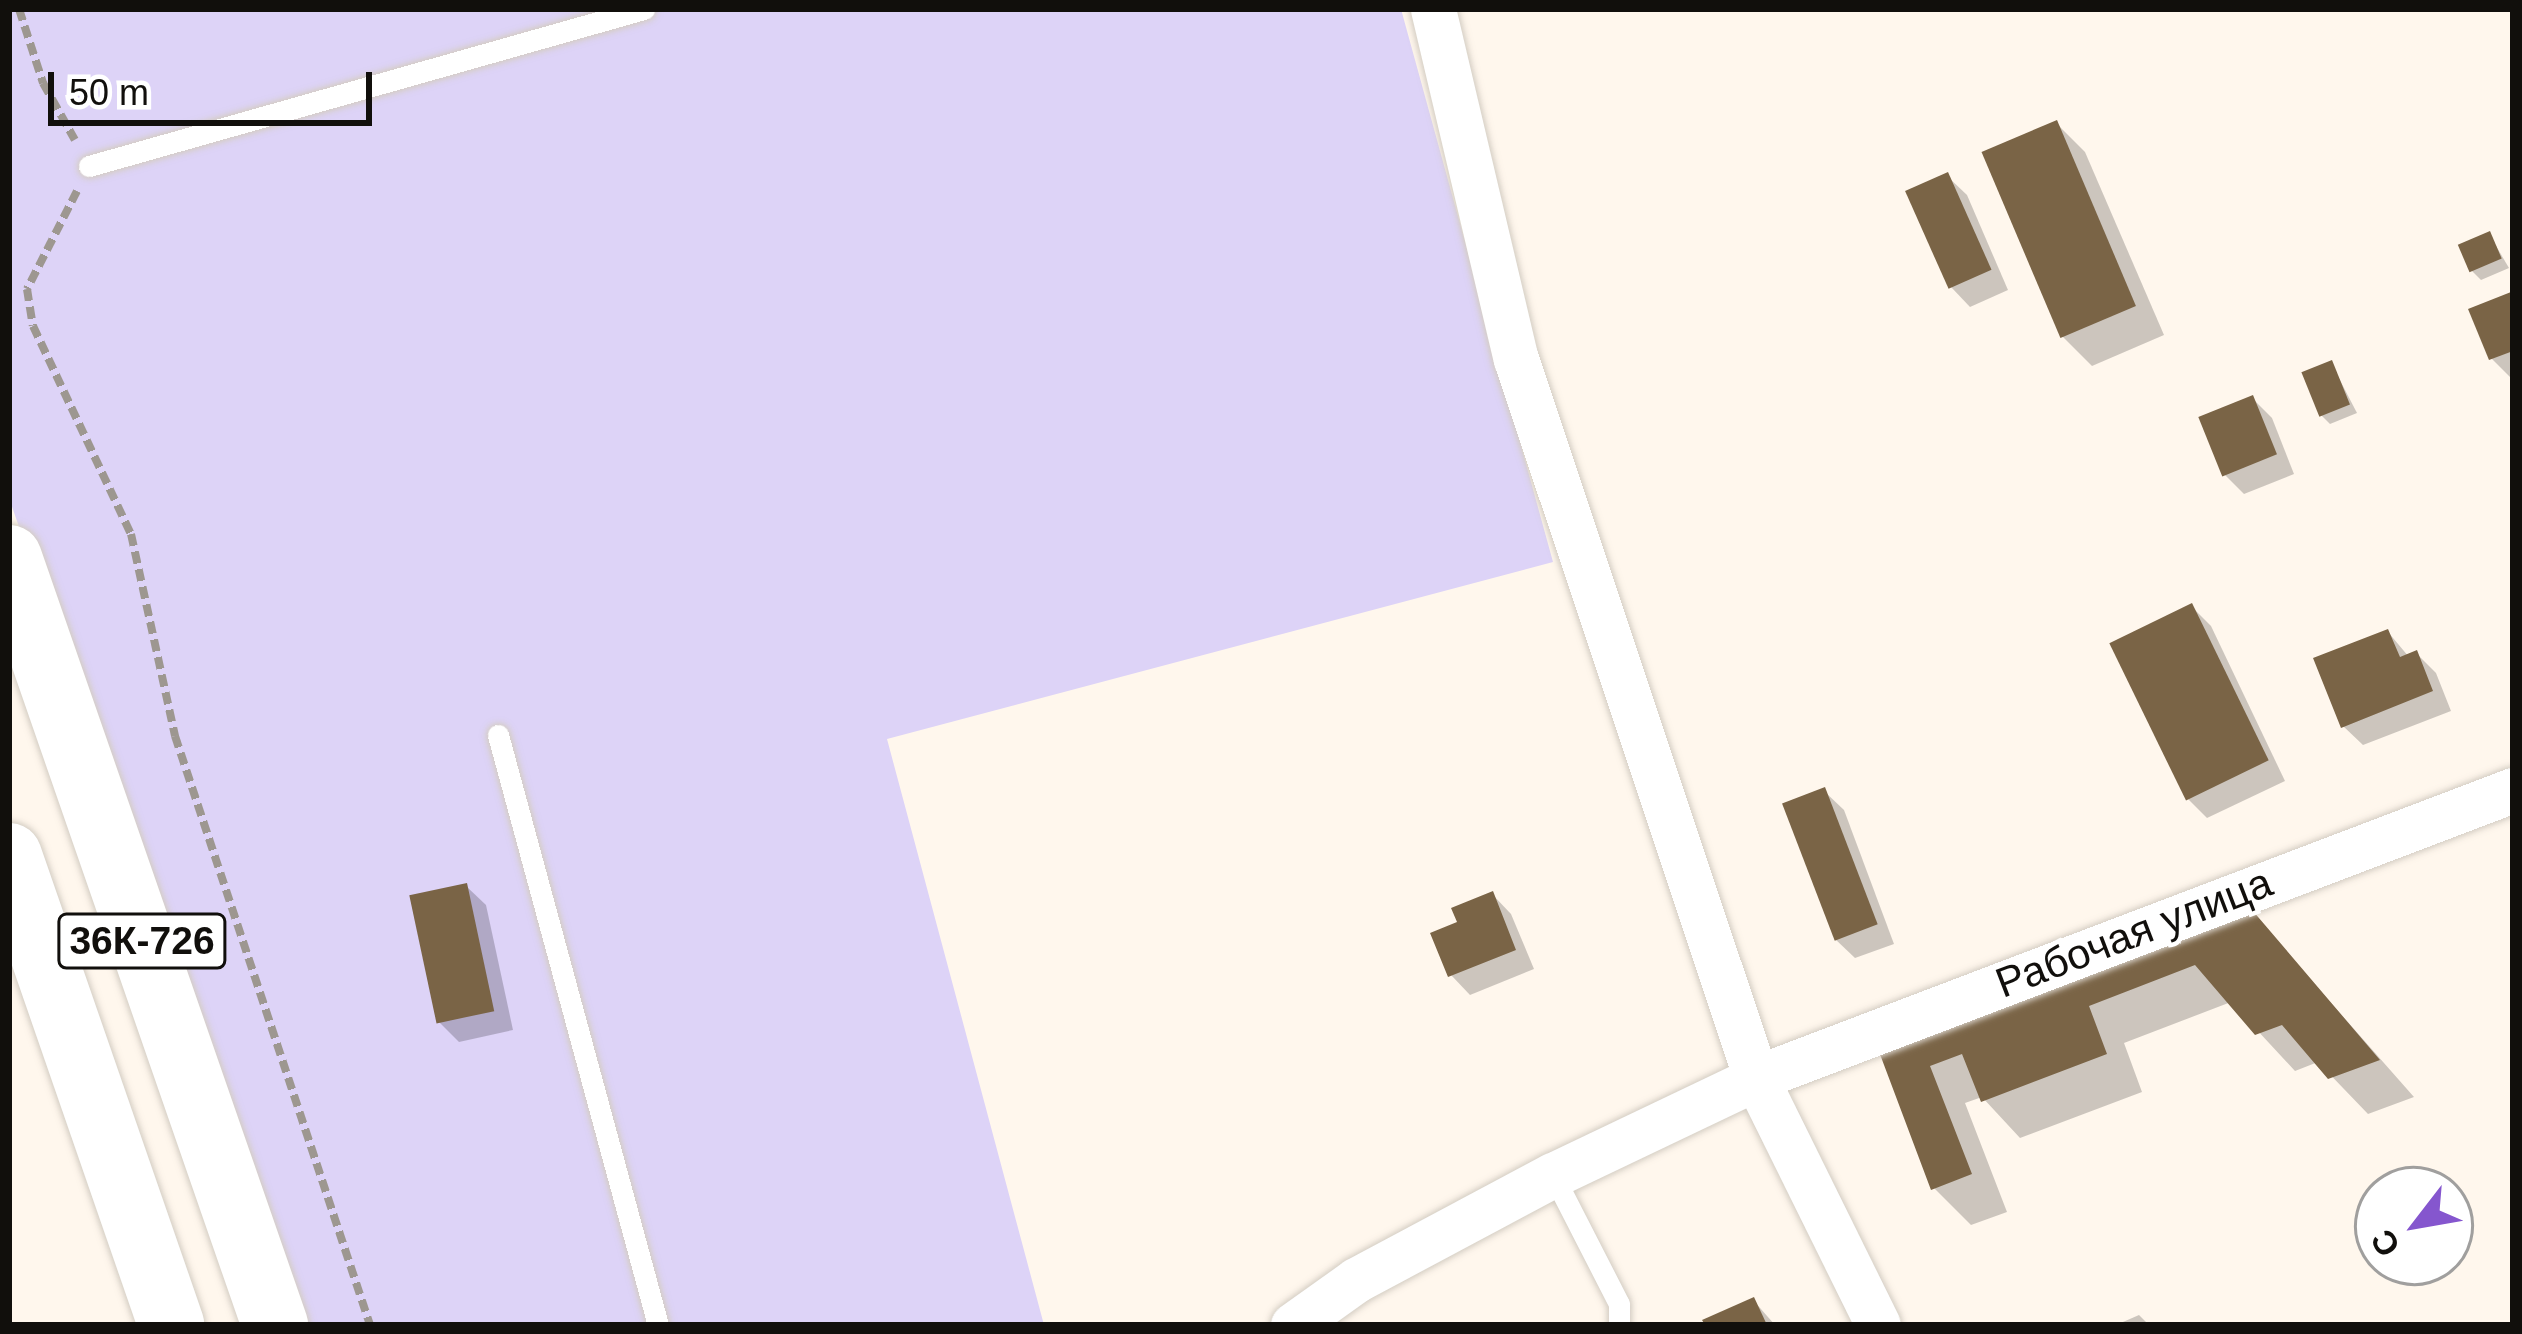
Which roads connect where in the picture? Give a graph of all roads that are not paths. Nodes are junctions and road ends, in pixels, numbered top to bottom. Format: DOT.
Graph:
graph roads {
  1 [pos="644,9"];
  2 [pos="1432,9"];
  3 [pos="89,166"];
  4 [pos="9,558"];
  5 [pos="498,735"];
  6 [pos="2513,790"];
  7 [pos="9,856"];
  8 [pos="1756,1078"];
  9 [pos="1553,1174"];
  10 [pos="171,1325"];
  11 [pos="275,1325"];
  12 [pos="658,1325"];
  13 [pos="1293,1325"];
  14 [pos="1619,1325"];
  15 [pos="1878,1325"];
  1 -- 3 [label="lane"];
  2 -- 8 [label="street"];
  4 -- 11 [label="main road, 36К-726"];
  5 -- 12 [label="lane"];
  6 -- 8 [label="street, Рабочая улица"];
  7 -- 10 [label="main road, 36К-726"];
  8 -- 9 [label="street, Рабочая улица"];
  8 -- 15 [label="street"];
  9 -- 13 [label="street, Рабочая улица"];
  9 -- 14 [label="lane"];
}
